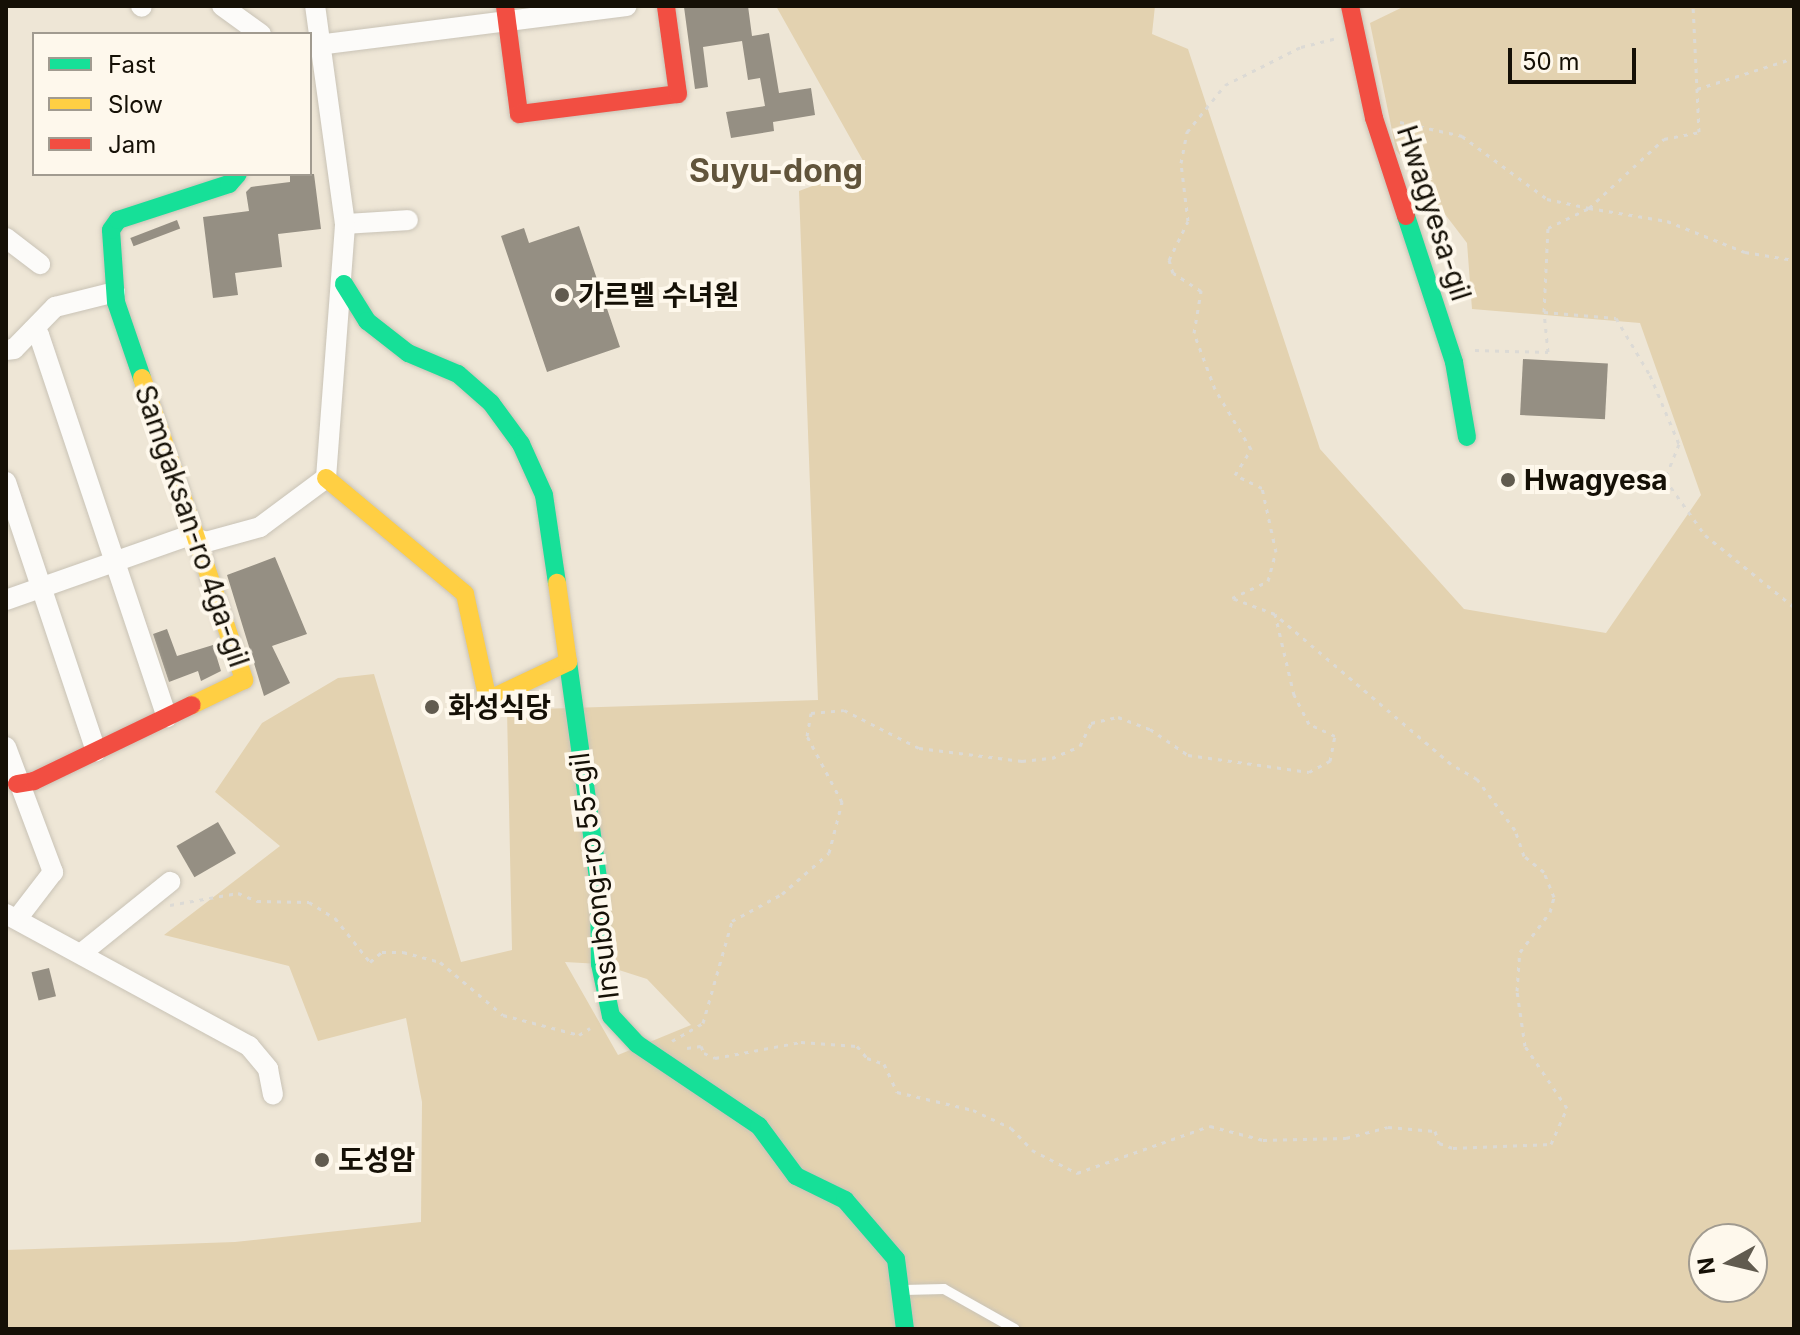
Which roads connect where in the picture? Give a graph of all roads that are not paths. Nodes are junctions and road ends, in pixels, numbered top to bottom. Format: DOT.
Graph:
graph roads {
  1 [pos="222,6"];
  2 [pos="315,6"];
  3 [pos="626,6"];
  4 [pos="666,6"];
  5 [pos="1350,6"];
  6 [pos="506,14"];
  7 [pos="258,32"];
  8 [pos="316,45"];
  9 [pos="318,103"];
  10 [pos="236,176"];
  11 [pos="408,220"];
  12 [pos="345,224"];
  13 [pos="6,238"];
  14 [pos="40,264"];
  15 [pos="344,284"];
  16 [pos="115,292"];
  17 [pos="32,331"];
  18 [pos="6,350"];
  19 [pos="1467,437"];
  20 [pos="326,478"];
  21 [pos="6,482"];
  22 [pos="199,539"];
  23 [pos="112,562"];
  24 [pos="42,587"];
  25 [pos="6,600"];
  26 [pos="568,662"];
  27 [pos="167,717"];
  28 [pos="6,747"];
  29 [pos="96,751"];
  30 [pos="17,784"];
  31 [pos="170,882"];
  32 [pos="11,916"];
  33 [pos="83,952"];
  34 [pos="273,1095"];
  35 [pos="899,1290"];
  36 [pos="905,1329"];
  37 [pos="1015,1329"];
  1 -- 7 [label="street"];
  2 -- 8 [label="street"];
  3 -- 6 [label="street"];
  4 -- 6 [label="street"];
  5 -- 19 [label="street, Hwagyesa-gil"];
  6 -- 8 [label="street"];
  8 -- 9 [label="street"];
  9 -- 12 [label="street"];
  10 -- 16 [label="street, Samgaksan-ro 4ga-gil"];
  11 -- 12 [label="street"];
  12 -- 15 [label="street"];
  13 -- 14 [label="street"];
  15 -- 20 [label="street"];
  15 -- 26 [label="street, Insubong-ro 55-gil"];
  16 -- 17 [label="street"];
  16 -- 22 [label="street, Samgaksan-ro 4ga-gil"];
  17 -- 18 [label="street"];
  17 -- 23 [label="street"];
  20 -- 22 [label="street"];
  20 -- 26 [label="street"];
  21 -- 24 [label="street"];
  22 -- 23 [label="street"];
  22 -- 27 [label="street, Samgaksan-ro 4ga-gil"];
  23 -- 24 [label="street"];
  23 -- 27 [label="street"];
  24 -- 25 [label="street"];
  24 -- 29 [label="street"];
  26 -- 35 [label="street, Insubong-ro 55-gil"];
  27 -- 29 [label="street, Samgaksan-ro 4ga-gil"];
  28 -- 30 [label="street"];
  29 -- 30 [label="street, Samgaksan-ro 4ga-gil"];
  30 -- 32 [label="street"];
  31 -- 33 [label="street"];
  32 -- 33 [label="street"];
  33 -- 34 [label="street"];
  35 -- 36 [label="street, Insubong-ro 55-gil"];
  35 -- 37 [label="lane"];
}
